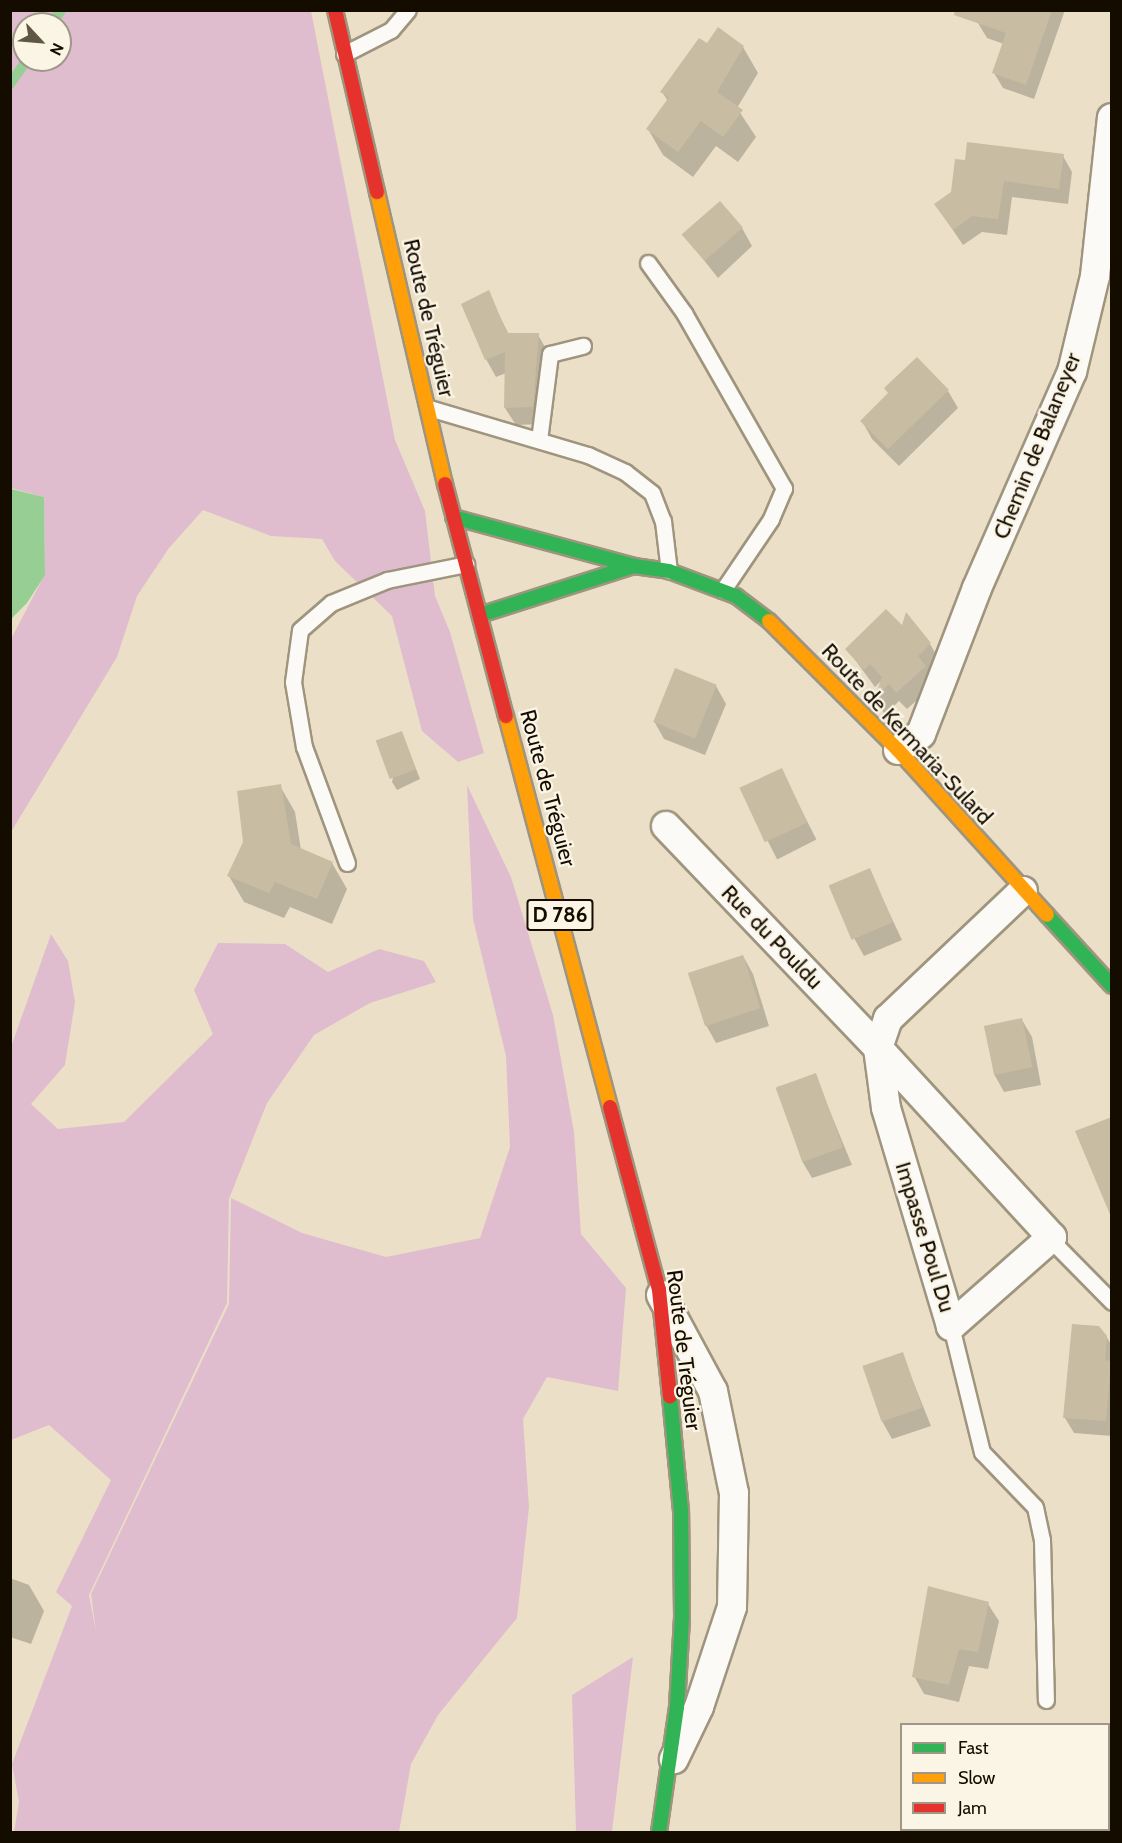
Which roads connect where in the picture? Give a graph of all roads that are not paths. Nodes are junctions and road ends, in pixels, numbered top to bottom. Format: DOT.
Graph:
graph roads {
  1 [pos="335,10"];
  2 [pos="408,10"];
  3 [pos="344,54"];
  4 [pos="1112,118"];
  5 [pos="648,263"];
  6 [pos="584,346"];
  7 [pos="429,408"];
  8 [pos="539,440"];
  9 [pos="453,518"];
  10 [pos="466,564"];
  11 [pos="634,566"];
  12 [pos="669,571"];
  13 [pos="723,590"];
  14 [pos="480,615"];
  15 [pos="898,750"];
  16 [pos="666,826"];
  17 [pos="347,863"];
  18 [pos="1023,891"];
  19 [pos="1112,986"];
  20 [pos="878,1048"];
  21 [pos="1050,1239"];
  22 [pos="659,1290"];
  23 [pos="1112,1302"];
  24 [pos="951,1326"];
  25 [pos="1046,1701"];
  26 [pos="669,1769"];
  27 [pos="659,1833"];
  1 -- 3 [label="main road, Route de Tréguier / D 786"];
  2 -- 3 [label="lane"];
  3 -- 7 [label="main road, Route de Tréguier / D 786"];
  4 -- 15 [label="street, Chemin de Balaneyer"];
  5 -- 13 [label="lane"];
  6 -- 8 [label="lane"];
  7 -- 8 [label="lane"];
  7 -- 9 [label="main road, Route de Tréguier / D 786"];
  8 -- 12 [label="lane"];
  9 -- 10 [label="main road, Route de Tréguier / D 786"];
  9 -- 11 [label="main road, Route de Kermaria-Sulard"];
  10 -- 14 [label="main road, Route de Tréguier / D 786"];
  10 -- 17 [label="lane"];
  11 -- 12 [label="main road, Route de Kermaria-Sulard"];
  11 -- 14 [label="main road"];
  12 -- 13 [label="main road, Route de Kermaria-Sulard"];
  13 -- 15 [label="main road, Route de Kermaria-Sulard"];
  14 -- 22 [label="main road, Route de Tréguier / D 786"];
  15 -- 18 [label="main road, Route de Kermaria-Sulard"];
  16 -- 20 [label="street, Rue du Pouldu"];
  18 -- 19 [label="main road, Route de Kermaria-Sulard"];
  18 -- 20 [label="street, Impasse Poul Du"];
  20 -- 21 [label="street"];
  20 -- 24 [label="street, Impasse Poul Du"];
  21 -- 23 [label="lane"];
  21 -- 24 [label="street, Impasse Poul Du"];
  22 -- 26 [label="main road, Route de Tréguier / D 786"];
  22 -- 26 [label="street"];
  24 -- 25 [label="lane"];
  26 -- 27 [label="main road, Route de Tréguier / D 786"];
}
